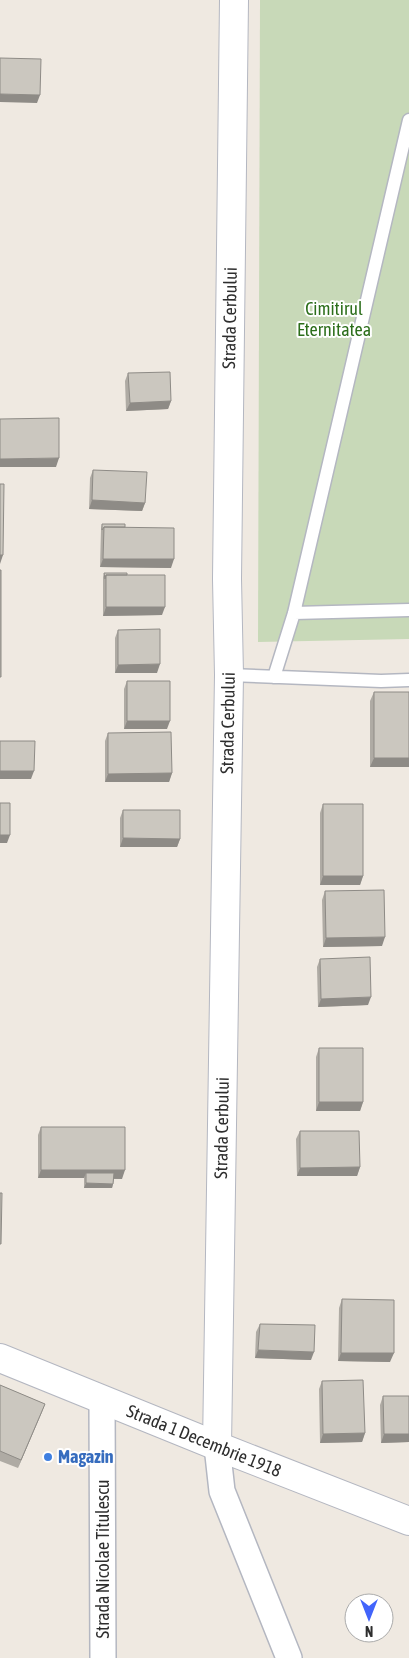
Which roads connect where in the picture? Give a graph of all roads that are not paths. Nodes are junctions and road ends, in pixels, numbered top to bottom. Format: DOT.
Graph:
graph roads {
  1 [pos="234,0"];
  2 [pos="409,120"];
  3 [pos="409,610"];
  4 [pos="294,613"];
  5 [pos="229,675"];
  6 [pos="274,677"];
  7 [pos="409,680"];
  8 [pos="0,1358"];
  9 [pos="102,1400"];
  10 [pos="216,1446"];
  11 [pos="409,1520"];
  12 [pos="104,1658"];
  13 [pos="289,1658"];
  1 -- 5 [label="street, Strada Cerbului"];
  2 -- 4 [label="lane"];
  3 -- 4 [label="lane"];
  4 -- 6 [label="lane"];
  5 -- 6 [label="lane"];
  5 -- 10 [label="street, Strada Cerbului"];
  6 -- 7 [label="lane"];
  8 -- 9 [label="street, Strada 1 Decembrie 1918"];
  9 -- 10 [label="street, Strada 1 Decembrie 1918"];
  9 -- 12 [label="street, Strada Nicolae Titulescu"];
  10 -- 11 [label="street, Strada 1 Decembrie 1918"];
  10 -- 13 [label="street"];
}
